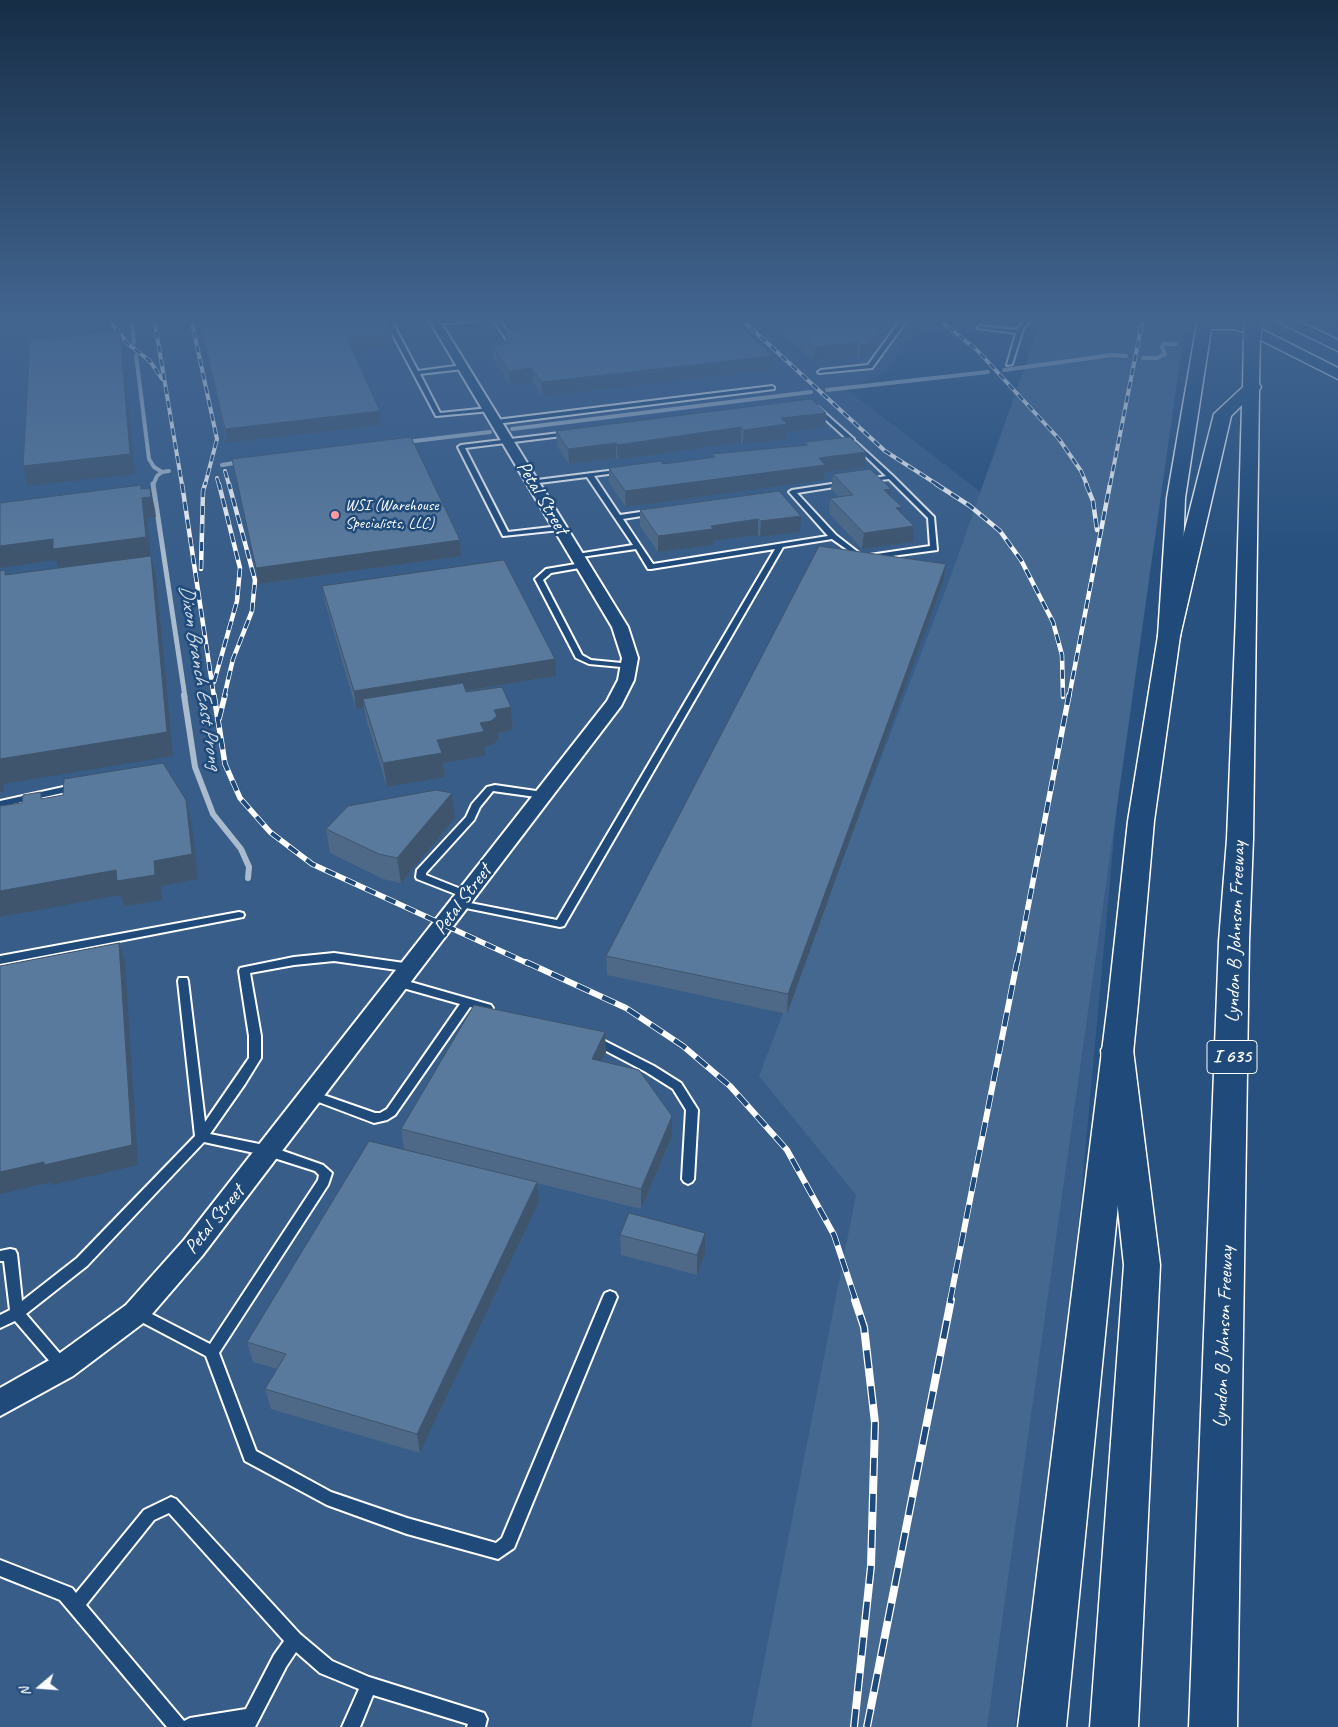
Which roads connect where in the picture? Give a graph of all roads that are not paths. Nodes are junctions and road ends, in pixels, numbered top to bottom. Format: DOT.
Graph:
graph roads {
  1 [pos="429,399"];
  2 [pos="482,399"];
  3 [pos="666,399"];
  4 [pos="1192,399"];
  5 [pos="1240,399"];
  6 [pos="1253,399"];
  7 [pos="811,404"];
  8 [pos="492,416"];
  9 [pos="576,433"];
  10 [pos="852,440"];
  11 [pos="507,441"];
  12 [pos="833,442"];
  13 [pos="628,469"];
  14 [pos="589,474"];
  15 [pos="891,477"];
  16 [pos="532,482"];
  17 [pos="792,492"];
  18 [pos="782,494"];
  19 [pos="666,510"];
  20 [pos="618,518"];
  21 [pos="560,528"];
  22 [pos="833,538"];
  23 [pos="781,545"];
  24 [pos="638,547"];
  25 [pos="580,561"];
  26 [pos="1169,636"];
  27 [pos="629,666"];
  28 [pos="90,784"];
  29 [pos="543,795"];
  30 [pos="0,804"];
  31 [pos="464,900"];
  32 [pos="239,915"];
  33 [pos="0,960"];
  34 [pos="405,975"];
  35 [pos="183,982"];
  36 [pos="467,1002"];
  37 [pos="502,1012"];
  38 [pos="581,1035"];
  39 [pos="1117,1050"];
  40 [pos="312,1095"];
  41 [pos="201,1137"];
  42 [pos="269,1151"];
  43 [pos="688,1179"];
  44 [pos="0,1256"];
  45 [pos="610,1297"];
  46 [pos="17,1313"];
  47 [pos="136,1313"];
  48 [pos="0,1322"];
  49 [pos="212,1352"];
  50 [pos="63,1367"];
  51 [pos="0,1403"];
  52 [pos="0,1568"];
  53 [pos="76,1606"];
  54 [pos="294,1640"];
  55 [pos="369,1685"];
  56 [pos="249,1722"];
  57 [pos="178,1727"];
  58 [pos="190,1727"];
  59 [pos="351,1727"];
  60 [pos="476,1727"];
  61 [pos="1042,1727"];
  62 [pos="1114,1727"];
  63 [pos="1213,1727"];
  1 -- 8 [label="lane"];
  2 -- 8 [label="street, Petal Street"];
  3 -- 8 [label="lane"];
  4 -- 26 [label="main road"];
  5 -- 26 [label="main road"];
  6 -- 63 [label="main road, Lyndon B Johnson Freeway / I 635"];
  7 -- 10 [label="lane"];
  8 -- 11 [label="street, Petal Street"];
  9 -- 11 [label="lane"];
  10 -- 12 [label="lane"];
  10 -- 15 [label="lane"];
  11 -- 16 [label="street, Petal Street"];
  11 -- 21 [label="lane"];
  13 -- 14 [label="lane"];
  14 -- 16 [label="lane"];
  14 -- 20 [label="lane"];
  15 -- 17 [label="lane"];
  15 -- 22 [label="lane"];
  16 -- 21 [label="street, Petal Street"];
  17 -- 18 [label="lane"];
  17 -- 22 [label="lane"];
  19 -- 20 [label="lane"];
  20 -- 24 [label="lane"];
  21 -- 25 [label="street, Petal Street"];
  22 -- 23 [label="lane"];
  23 -- 24 [label="lane"];
  23 -- 31 [label="lane"];
  24 -- 25 [label="lane"];
  25 -- 27 [label="street, Petal Street"];
  25 -- 27 [label="lane"];
  26 -- 39 [label="main road"];
  27 -- 29 [label="street, Petal Street"];
  28 -- 30 [label="lane"];
  29 -- 31 [label="street, Petal Street"];
  29 -- 31 [label="lane"];
  31 -- 34 [label="street, Petal Street"];
  32 -- 33 [label="lane"];
  34 -- 36 [label="lane"];
  34 -- 40 [label="street, Petal Street"];
  34 -- 41 [label="lane"];
  35 -- 41 [label="lane"];
  36 -- 37 [label="lane"];
  36 -- 40 [label="lane"];
  38 -- 43 [label="lane"];
  39 -- 61 [label="main road"];
  39 -- 62 [label="main road"];
  40 -- 42 [label="street, Petal Street"];
  41 -- 42 [label="lane"];
  41 -- 46 [label="lane"];
  42 -- 47 [label="street, Petal Street"];
  42 -- 49 [label="lane"];
  44 -- 46 [label="lane"];
  45 -- 49 [label="lane"];
  46 -- 48 [label="lane"];
  46 -- 50 [label="lane"];
  47 -- 49 [label="lane"];
  47 -- 50 [label="street, Petal Street"];
  50 -- 51 [label="street, Petal Street"];
  52 -- 53 [label="lane"];
  53 -- 54 [label="lane"];
  53 -- 57 [label="lane"];
  54 -- 55 [label="lane"];
  54 -- 56 [label="lane"];
  55 -- 59 [label="lane"];
  55 -- 60 [label="lane"];
  56 -- 58 [label="lane"];
}
